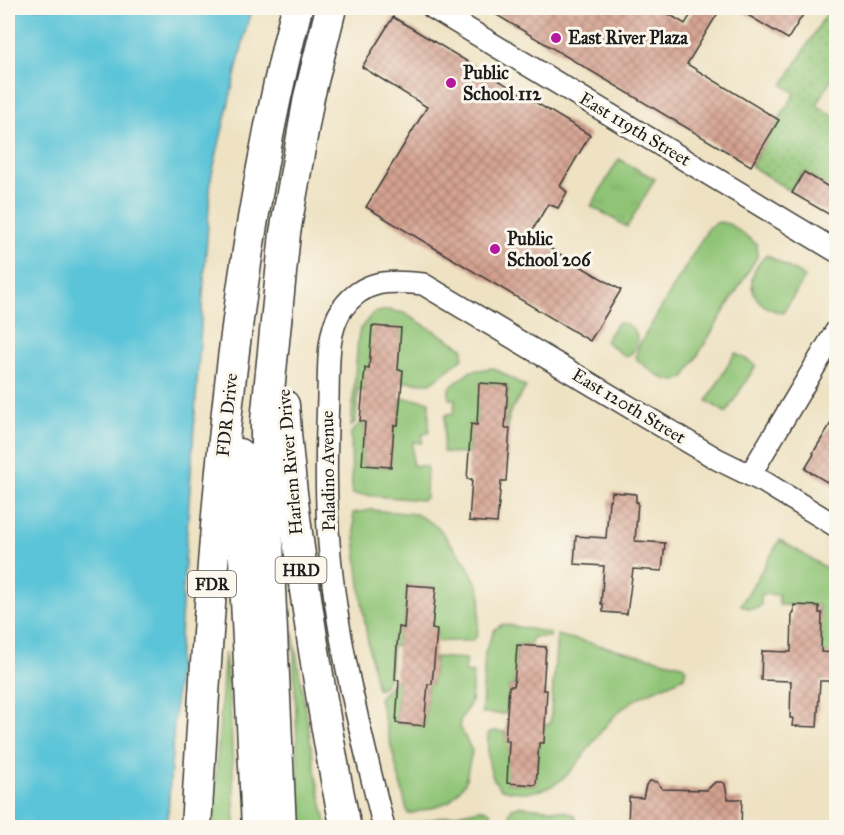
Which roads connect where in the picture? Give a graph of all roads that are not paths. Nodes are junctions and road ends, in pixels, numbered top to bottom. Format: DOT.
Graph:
graph roads {
  1 [pos="297,8"];
  2 [pos="331,8"];
  3 [pos="433,8"];
  4 [pos="837,251"];
  5 [pos="423,284"];
  6 [pos="278,309"];
  7 [pos="837,331"];
  8 [pos="235,340"];
  9 [pos="750,475"];
  10 [pos="837,526"];
  11 [pos="196,828"];
  12 [pos="257,828"];
  13 [pos="281,828"];
  14 [pos="346,828"];
  15 [pos="384,828"];
  1 -- 8 [label="highway, FDR Drive / FDR"];
  2 -- 6 [label="highway"];
  3 -- 4 [label="street, East 119th Street"];
  5 -- 9 [label="street, East 120th Street"];
  5 -- 15 [label="street, Paladino Avenue"];
  6 -- 13 [label="highway"];
  6 -- 14 [label="highway, Harlem River Drive / HRD"];
  7 -- 9 [label="street"];
  8 -- 11 [label="highway, FDR Drive / FDR"];
  8 -- 12 [label="highway"];
  9 -- 10 [label="street, East 120th Street"];
}
